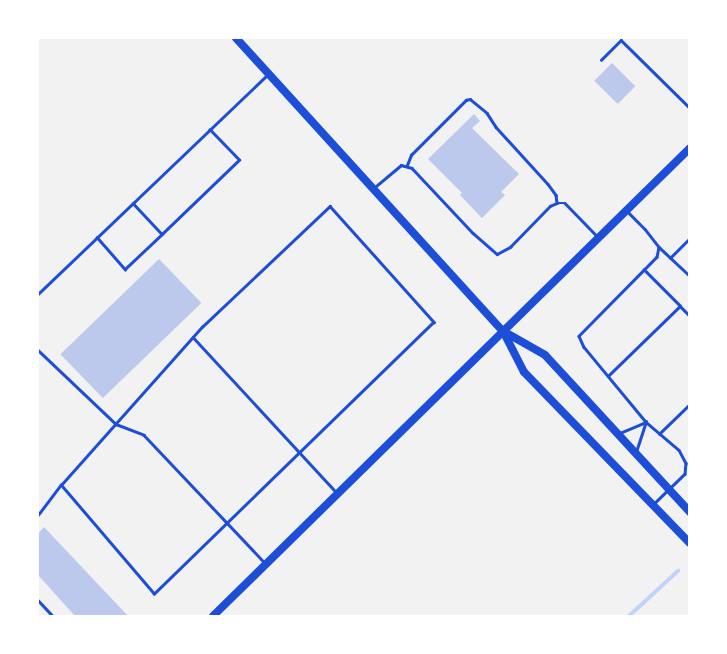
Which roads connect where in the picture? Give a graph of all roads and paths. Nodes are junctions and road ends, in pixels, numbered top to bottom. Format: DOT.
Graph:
graph roads {
  1 [pos="236,38"];
  2 [pos="600,60"];
  3 [pos="270,73"];
  4 [pos="690,108"];
  5 [pos="210,130"];
  6 [pos="690,148"];
  7 [pos="407,165"];
  8 [pos="374,188"];
  9 [pos="133,203"];
  10 [pos="556,203"];
  11 [pos="626,210"];
  12 [pos="162,234"];
  13 [pos="97,237"];
  14 [pos="598,237"];
  15 [pos="690,238"];
  16 [pos="659,247"];
  17 [pos="670,258"];
  18 [pos="644,270"];
  19 [pos="690,276"];
  20 [pos="38,294"];
  21 [pos="680,306"];
  22 [pos="690,316"];
  23 [pos="503,331"];
  24 [pos="193,337"];
  25 [pos="38,350"];
  26 [pos="608,376"];
  27 [pos="690,404"];
  28 [pos="646,422"];
  29 [pos="116,424"];
  30 [pos="617,434"];
  31 [pos="660,434"];
  32 [pos="300,453"];
  33 [pos="636,454"];
  34 [pos="688,463"];
  35 [pos="61,485"];
  36 [pos="669,490"];
  37 [pos="338,494"];
  38 [pos="653,505"];
  39 [pos="690,512"];
  40 [pos="38,515"];
  41 [pos="229,522"];
  42 [pos="690,543"];
  43 [pos="266,564"];
  44 [pos="38,600"];
  45 [pos="53,616"];
  46 [pos="213,616"];
  1 -- 3 [label="main road"];
  2 -- 4 [label="lane"];
  3 -- 5 [label="lane"];
  3 -- 8 [label="main road"];
  5 -- 9 [label="lane"];
  5 -- 12 [label="lane"];
  6 -- 11 [label="main road"];
  7 -- 8 [label="lane"];
  7 -- 10 [label="lane"];
  7 -- 10 [label="lane"];
  8 -- 23 [label="main road"];
  9 -- 12 [label="lane"];
  9 -- 13 [label="lane"];
  10 -- 14 [label="lane"];
  11 -- 14 [label="main road"];
  11 -- 16 [label="lane"];
  12 -- 13 [label="lane"];
  13 -- 20 [label="lane"];
  14 -- 23 [label="main road"];
  15 -- 17 [label="lane"];
  16 -- 17 [label="lane"];
  16 -- 18 [label="lane"];
  17 -- 19 [label="lane"];
  18 -- 21 [label="lane"];
  18 -- 26 [label="lane"];
  21 -- 22 [label="lane"];
  21 -- 26 [label="lane"];
  23 -- 30 [label="main road"];
  23 -- 37 [label="main road"];
  23 -- 38 [label="main road"];
  24 -- 29 [label="lane"];
  24 -- 32 [label="lane"];
  24 -- 32 [label="lane"];
  25 -- 29 [label="lane"];
  26 -- 28 [label="lane"];
  27 -- 31 [label="lane"];
  28 -- 30 [label="lane"];
  28 -- 31 [label="lane"];
  28 -- 33 [label="lane"];
  29 -- 35 [label="lane"];
  29 -- 41 [label="lane"];
  30 -- 33 [label="main road"];
  31 -- 34 [label="lane"];
  32 -- 37 [label="lane"];
  32 -- 41 [label="lane"];
  33 -- 36 [label="main road"];
  34 -- 36 [label="lane"];
  35 -- 40 [label="lane"];
  35 -- 41 [label="lane"];
  36 -- 38 [label="lane"];
  36 -- 39 [label="main road"];
  37 -- 43 [label="main road"];
  38 -- 42 [label="main road"];
  41 -- 43 [label="lane"];
  43 -- 46 [label="main road"];
  44 -- 45 [label="lane"];
}
